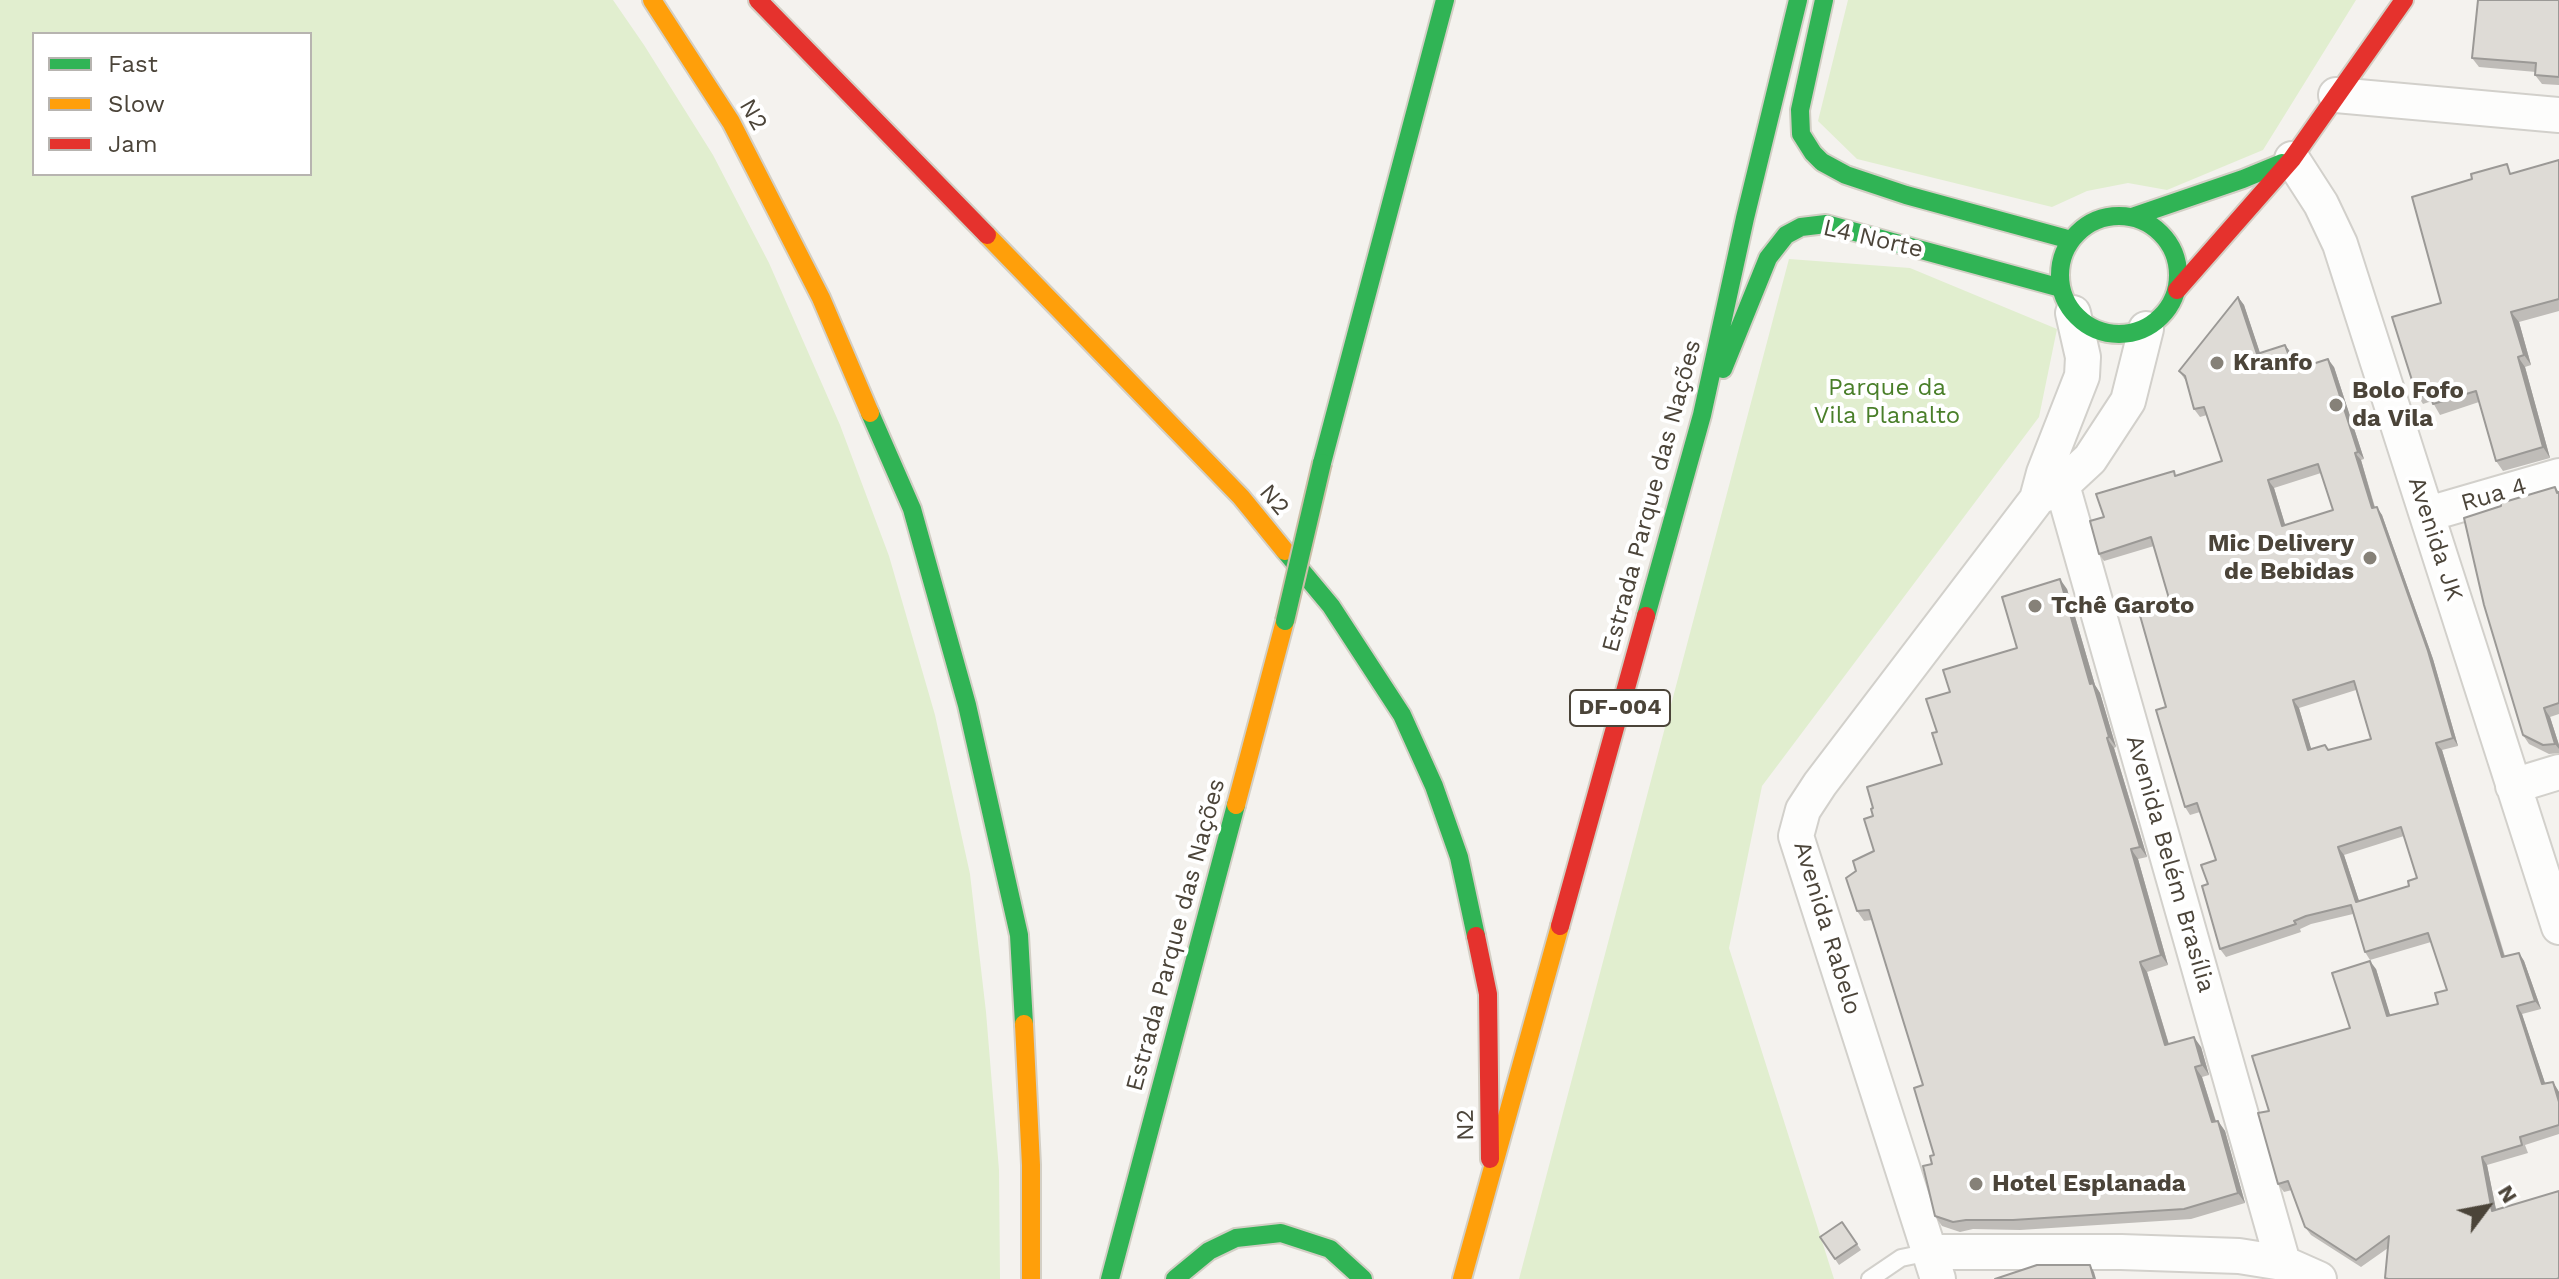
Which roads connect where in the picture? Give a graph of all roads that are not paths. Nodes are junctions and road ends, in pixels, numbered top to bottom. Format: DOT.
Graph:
graph roads {
  1 [pos="652,0"];
  2 [pos="758,0"];
  3 [pos="1445,0"];
  4 [pos="1798,0"];
  5 [pos="1824,0"];
  6 [pos="2404,0"];
  7 [pos="2336,95"];
  8 [pos="2559,115"];
  9 [pos="2292,159"];
  10 [pos="2132,217"];
  11 [pos="2071,240"];
  12 [pos="2177,290"];
  13 [pos="2067,300"];
  14 [pos="2146,329"];
  15 [pos="1702,415"];
  16 [pos="2559,476"];
  17 [pos="2048,486"];
  18 [pos="2428,514"];
  19 [pos="2559,772"];
  20 [pos="2513,786"];
  21 [pos="2559,927"];
  22 [pos="1491,1169"];
  23 [pos="2283,1263"];
  24 [pos="1934,1266"];
  25 [pos="2125,1266"];
  26 [pos="1031,1279"];
  27 [pos="1110,1279"];
  28 [pos="1175,1279"];
  29 [pos="1363,1279"];
  30 [pos="1462,1279"];
  31 [pos="1870,1279"];
  32 [pos="2319,1279"];
  1 -- 26 [label="main road, N2"];
  2 -- 22 [label="main road, N2"];
  3 -- 27 [label="main road, Estrada Parque das Nações, bridge"];
  4 -- 15 [label="main road, Estrada Parque das Nações / DF-004"];
  5 -- 11 [label="main road, L4 Norte"];
  6 -- 7 [label="main road"];
  7 -- 8 [label="street"];
  7 -- 9 [label="main road"];
  9 -- 10 [label="main road"];
  9 -- 12 [label="main road"];
  9 -- 18 [label="street, Avenida JK"];
  10 -- 11 [label="main road"];
  10 -- 12 [label="main road"];
  11 -- 13 [label="main road"];
  12 -- 14 [label="main road"];
  13 -- 14 [label="main road"];
  13 -- 15 [label="main road, L4 Norte"];
  13 -- 17 [label="street"];
  14 -- 17 [label="street"];
  15 -- 22 [label="main road, Estrada Parque das Nações / DF-004"];
  16 -- 18 [label="street, Rua 4"];
  17 -- 23 [label="street, Avenida Belém Brasília"];
  17 -- 24 [label="street, Avenida Rabelo"];
  18 -- 20 [label="street, Avenida JK"];
  19 -- 20 [label="street"];
  20 -- 21 [label="street, Avenida JK"];
  22 -- 30 [label="main road, Estrada Parque das Nações / DF-004"];
  23 -- 25 [label="street"];
  23 -- 32 [label="street"];
  24 -- 25 [label="street"];
  24 -- 31 [label="lane"];
  28 -- 29 [label="main road"];
}
